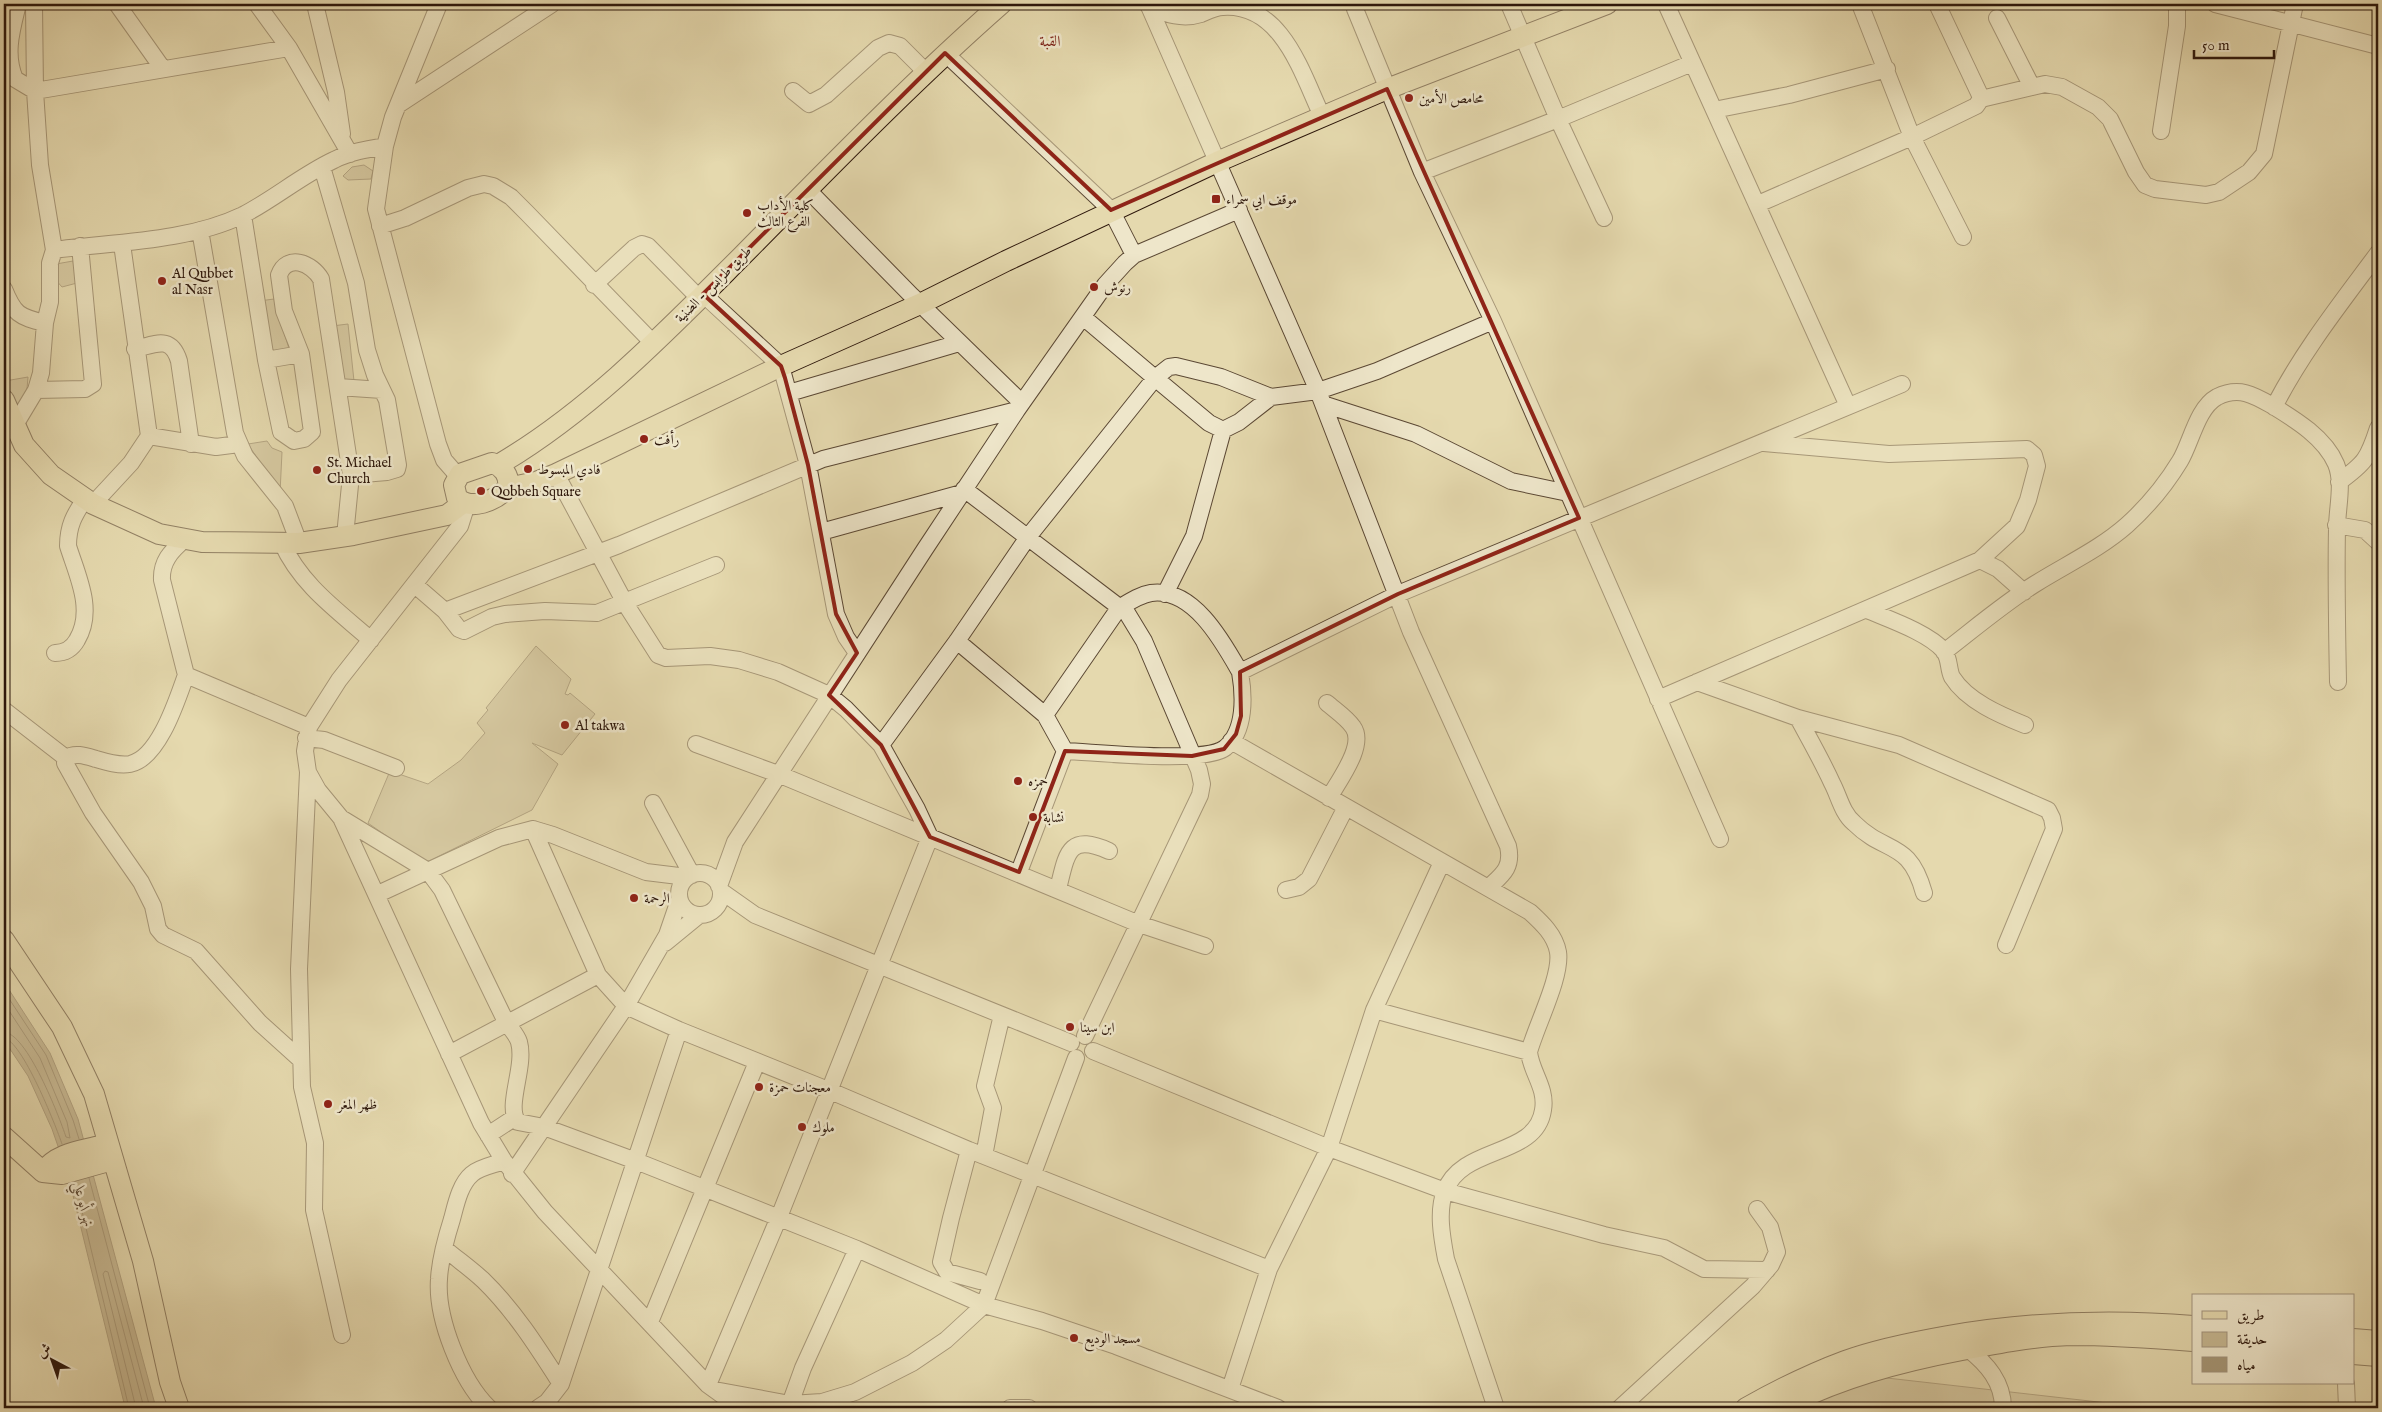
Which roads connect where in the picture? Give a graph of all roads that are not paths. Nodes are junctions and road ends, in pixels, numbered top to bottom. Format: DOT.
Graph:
graph roads {
  1 [pos="18,4"];
  2 [pos="34,4"];
  3 [pos="117,4"];
  4 [pos="258,4"];
  5 [pos="315,4"];
  6 [pos="439,4"];
  7 [pos="552,4"];
  8 [pos="1001,4"];
  9 [pos="1510,4"];
  10 [pos="1606,4"];
  11 [pos="1666,4"];
  12 [pos="1860,4"];
  13 [pos="1937,4"];
  14 [pos="2177,4"];
  15 [pos="2215,4"];
  16 [pos="2295,4"];
  17 [pos="1149,5"];
  18 [pos="1355,9"];
  19 [pos="1997,18"];
  20 [pos="2289,24"];
  21 [pos="1521,35"];
  22 [pos="2378,46"];
  23 [pos="289,48"];
  24 [pos="945,53"];
  25 [pos="1692,63"];
  26 [pos="1887,69"];
  27 [pos="162,70"];
  28 [pos="926,72"];
  29 [pos="2032,87"];
  30 [pos="1387,89"];
  31 [pos="35,91"];
  32 [pos="794,91"];
  33 [pos="1981,99"];
  34 [pos="398,105"];
  35 [pos="1714,110"];
  36 [pos="1322,116"];
  37 [pos="1558,119"];
  38 [pos="2161,131"];
  39 [pos="1912,137"];
  40 [pos="385,146"];
  41 [pos="347,148"];
  42 [pos="1217,162"];
  43 [pos="322,167"];
  44 [pos="1422,172"];
  45 [pos="807,189"];
  46 [pos="1758,204"];
  47 [pos="1111,210"];
  48 [pos="1239,210"];
  49 [pos="243,215"];
  50 [pos="1604,218"];
  51 [pos="380,226"];
  52 [pos="200,230"];
  53 [pos="1963,237"];
  54 [pos="122,244"];
  55 [pos="80,246"];
  56 [pos="54,250"];
  57 [pos="2378,253"];
  58 [pos="1134,255"];
  59 [pos="594,285"];
  60 [pos="280,286"];
  61 [pos="4,290"];
  62 [pos="256,290"];
  63 [pos="701,296"];
  64 [pos="920,304"];
  65 [pos="1083,317"];
  66 [pos="1493,321"];
  67 [pos="45,323"];
  68 [pos="653,343"];
  69 [pos="959,343"];
  70 [pos="135,349"];
  71 [pos="301,354"];
  72 [pos="266,360"];
  73 [pos="781,366"];
  74 [pos="1156,378"];
  75 [pos="1902,384"];
  76 [pos="338,387"];
  77 [pos="36,390"];
  78 [pos="382,390"];
  79 [pos="790,393"];
  80 [pos="1271,397"];
  81 [pos="1321,398"];
  82 [pos="4,400"];
  83 [pos="1848,406"];
  84 [pos="2274,406"];
  85 [pos="1019,407"];
  86 [pos="15,425"];
  87 [pos="2378,428"];
  88 [pos="1223,430"];
  89 [pos="149,436"];
  90 [pos="1758,443"];
  91 [pos="191,444"];
  92 [pos="239,444"];
  93 [pos="498,465"];
  94 [pos="808,465"];
  95 [pos="556,474"];
  96 [pos="351,475"];
  97 [pos="458,476"];
  98 [pos="2338,482"];
  99 [pos="508,488"];
  100 [pos="963,491"];
  101 [pos="1568,493"];
  102 [pos="89,502"];
  103 [pos="465,503"];
  104 [pos="1578,518"];
  105 [pos="2336,525"];
  106 [pos="821,532"];
  107 [pos="345,536"];
  108 [pos="1028,536"];
  109 [pos="184,540"];
  110 [pos="2378,542"];
  111 [pos="290,543"];
  112 [pos="598,552"];
  113 [pos="1980,560"];
  114 [pos="716,565"];
  115 [pos="415,585"];
  116 [pos="2024,592"];
  117 [pos="1165,594"];
  118 [pos="1398,594"];
  119 [pos="625,603"];
  120 [pos="1120,608"];
  121 [pos="1867,610"];
  122 [pos="445,611"];
  123 [pos="371,640"];
  124 [pos="957,641"];
  125 [pos="1944,652"];
  126 [pos="55,653"];
  127 [pos="857,654"];
  128 [pos="1240,672"];
  129 [pos="186,675"];
  130 [pos="1697,682"];
  131 [pos="2338,682"];
  132 [pos="829,695"];
  133 [pos="1658,699"];
  134 [pos="1327,703"];
  135 [pos="4,710"];
  136 [pos="1045,715"];
  137 [pos="1798,718"];
  138 [pos="2024,725"];
  139 [pos="307,732"];
  140 [pos="1231,741"];
  141 [pos="696,744"];
  142 [pos="880,745"];
  143 [pos="1065,751"];
  144 [pos="1192,756"];
  145 [pos="66,758"];
  146 [pos="396,768"];
  147 [pos="308,772"];
  148 [pos="778,774"];
  149 [pos="1329,798"];
  150 [pos="654,803"];
  151 [pos="1346,807"];
  152 [pos="341,818"];
  153 [pos="533,829"];
  154 [pos="930,837"];
  155 [pos="1720,839"];
  156 [pos="735,842"];
  157 [pos="1109,851"];
  158 [pos="1442,862"];
  159 [pos="428,871"];
  160 [pos="646,872"];
  161 [pos="1019,872"];
  162 [pos="693,875"];
  163 [pos="720,888"];
  164 [pos="1488,888"];
  165 [pos="1058,889"];
  166 [pos="1286,890"];
  167 [pos="1924,893"];
  168 [pos="378,894"];
  169 [pos="679,898"];
  170 [pos="702,915"];
  171 [pos="755,915"];
  172 [pos="1139,924"];
  173 [pos="4,940"];
  174 [pos="2006,945"];
  175 [pos="661,946"];
  176 [pos="1205,946"];
  177 [pos="4,960"];
  178 [pos="878,965"];
  179 [pos="598,975"];
  180 [pos="626,1006"];
  181 [pos="1374,1010"];
  182 [pos="1002,1015"];
  183 [pos="506,1022"];
  184 [pos="680,1030"];
  185 [pos="1077,1046"];
  186 [pos="1528,1052"];
  187 [pos="449,1054"];
  188 [pos="301,1060"];
  189 [pos="756,1062"];
  190 [pos="828,1090"];
  191 [pos="514,1118"];
  192 [pos="544,1128"];
  193 [pos="488,1135"];
  194 [pos="4,1137"];
  195 [pos="1329,1148"];
  196 [pos="977,1153"];
  197 [pos="98,1155"];
  198 [pos="636,1161"];
  199 [pos="508,1168"];
  200 [pos="1032,1174"];
  201 [pos="705,1188"];
  202 [pos="1445,1191"];
  203 [pos="1757,1210"];
  204 [pos="779,1217"];
  205 [pos="444,1248"];
  206 [pos="857,1249"];
  207 [pos="599,1267"];
  208 [pos="1269,1269"];
  209 [pos="1767,1270"];
  210 [pos="980,1281"];
  211 [pos="984,1305"];
  212 [pos="650,1322"];
  213 [pos="2192,1326"];
  214 [pos="342,1334"];
  215 [pos="1991,1336"];
  216 [pos="2354,1338"];
  217 [pos="2192,1341"];
  218 [pos="2378,1341"];
  219 [pos="1968,1348"];
  220 [pos="2354,1354"];
  221 [pos="2378,1356"];
  222 [pos="562,1384"];
  223 [pos="2346,1384"];
  224 [pos="711,1388"];
  225 [pos="1230,1389"];
  226 [pos="790,1404"];
  227 [pos="168,1408"];
  228 [pos="179,1408"];
  229 [pos="489,1408"];
  230 [pos="538,1408"];
  231 [pos="740,1408"];
  232 [pos="1010,1408"];
  233 [pos="1029,1408"];
  234 [pos="1278,1408"];
  235 [pos="1496,1408"];
  236 [pos="1620,1408"];
  237 [pos="1746,1408"];
  238 [pos="1781,1408"];
  239 [pos="2003,1408"];
  240 [pos="2347,1408"];
  1 -- 31 [label="street"];
  2 -- 31 [label="street"];
  3 -- 27 [label="street"];
  4 -- 23 [label="street"];
  5 -- 41 [label="street"];
  6 -- 34 [label="street"];
  7 -- 34 [label="street"];
  8 -- 24 [label="main road, طريق طرابس - الضنية"];
  9 -- 21 [label="street"];
  10 -- 21 [label="main road"];
  11 -- 25 [label="street"];
  12 -- 26 [label="street"];
  13 -- 33 [label="street"];
  14 -- 38 [label="street"];
  15 -- 20 [label="street"];
  16 -- 20 [label="street"];
  17 -- 36 [label="street"];
  17 -- 42 [label="street"];
  18 -- 30 [label="street"];
  19 -- 29 [label="street"];
  20 -- 22 [label="street"];
  20 -- 29 [label="street"];
  21 -- 30 [label="main road"];
  21 -- 37 [label="street"];
  23 -- 27 [label="street"];
  23 -- 41 [label="street"];
  24 -- 28 [label="main road, طريق طرابس - الضنية"];
  24 -- 47 [label="street"];
  25 -- 35 [label="street"];
  25 -- 37 [label="street"];
  26 -- 35 [label="street"];
  26 -- 39 [label="street"];
  27 -- 31 [label="street"];
  28 -- 32 [label="street"];
  28 -- 45 [label="main road, طريق طرابس - الضنية"];
  29 -- 33 [label="street"];
  30 -- 36 [label="main road"];
  30 -- 44 [label="street"];
  31 -- 56 [label="street"];
  33 -- 39 [label="street"];
  34 -- 40 [label="street"];
  35 -- 46 [label="street"];
  36 -- 42 [label="main road"];
  37 -- 44 [label="street"];
  37 -- 50 [label="street"];
  39 -- 46 [label="street"];
  39 -- 53 [label="street"];
  40 -- 41 [label="street"];
  40 -- 51 [label="street"];
  41 -- 43 [label="street"];
  42 -- 47 [label="main road"];
  42 -- 48 [label="street"];
  43 -- 49 [label="street"];
  43 -- 78 [label="street"];
  44 -- 66 [label="street"];
  45 -- 63 [label="main road, طريق طرابس - الضنية"];
  45 -- 64 [label="street"];
  46 -- 83 [label="street"];
  47 -- 58 [label="street"];
  47 -- 64 [label="main road"];
  48 -- 58 [label="street"];
  48 -- 81 [label="street"];
  49 -- 52 [label="street"];
  49 -- 62 [label="street"];
  51 -- 59 [label="street"];
  51 -- 97 [label="street"];
  52 -- 54 [label="street"];
  52 -- 92 [label="street"];
  54 -- 55 [label="street"];
  54 -- 70 [label="street"];
  55 -- 56 [label="street"];
  55 -- 77 [label="street"];
  56 -- 67 [label="street"];
  57 -- 84 [label="street"];
  58 -- 65 [label="street"];
  59 -- 63 [label="street"];
  59 -- 68 [label="street"];
  60 -- 62 [label="street"];
  60 -- 71 [label="street"];
  60 -- 76 [label="street"];
  61 -- 67 [label="street"];
  62 -- 72 [label="street"];
  63 -- 68 [label="main road, طريق طرابس - الضنية"];
  63 -- 73 [label="street"];
  64 -- 69 [label="street"];
  64 -- 73 [label="main road"];
  65 -- 74 [label="street"];
  65 -- 85 [label="street"];
  66 -- 81 [label="street"];
  66 -- 101 [label="street"];
  67 -- 77 [label="street"];
  68 -- 93 [label="main road, طريق طرابس - الضنية"];
  69 -- 79 [label="street"];
  69 -- 85 [label="street"];
  70 -- 89 [label="street"];
  70 -- 91 [label="street"];
  71 -- 72 [label="street"];
  71 -- 72 [label="street"];
  73 -- 79 [label="street"];
  73 -- 95 [label="main road"];
  74 -- 80 [label="street"];
  74 -- 88 [label="street"];
  74 -- 108 [label="street"];
  75 -- 83 [label="street"];
  76 -- 78 [label="street"];
  76 -- 96 [label="street"];
  77 -- 86 [label="street"];
  78 -- 96 [label="street"];
  79 -- 94 [label="street"];
  80 -- 81 [label="street"];
  80 -- 88 [label="street"];
  81 -- 101 [label="street"];
  81 -- 118 [label="street"];
  82 -- 86 [label="main road"];
  83 -- 90 [label="street"];
  84 -- 98 [label="street"];
  84 -- 116 [label="street"];
  85 -- 94 [label="street"];
  85 -- 100 [label="street"];
  86 -- 102 [label="main road"];
  87 -- 98 [label="street"];
  88 -- 117 [label="street"];
  89 -- 91 [label="street"];
  89 -- 102 [label="street"];
  90 -- 104 [label="street"];
  90 -- 113 [label="street"];
  91 -- 92 [label="street"];
  92 -- 111 [label="street"];
  93 -- 97 [label="main road"];
  93 -- 99 [label="main road"];
  94 -- 106 [label="street"];
  94 -- 112 [label="street"];
  95 -- 99 [label="main road"];
  95 -- 112 [label="street"];
  96 -- 107 [label="street"];
  97 -- 103 [label="main road"];
  98 -- 105 [label="street"];
  99 -- 103 [label="main road"];
  100 -- 106 [label="street"];
  100 -- 108 [label="street"];
  100 -- 127 [label="street"];
  101 -- 104 [label="street"];
  102 -- 109 [label="main road"];
  102 -- 126 [label="street"];
  103 -- 107 [label="main road"];
  103 -- 115 [label="street"];
  104 -- 118 [label="street"];
  104 -- 133 [label="street"];
  105 -- 110 [label="street"];
  105 -- 131 [label="street"];
  106 -- 127 [label="street"];
  107 -- 111 [label="main road"];
  108 -- 120 [label="street"];
  108 -- 124 [label="street"];
  109 -- 111 [label="main road"];
  109 -- 129 [label="street"];
  111 -- 123 [label="street"];
  112 -- 119 [label="street"];
  112 -- 122 [label="street"];
  113 -- 116 [label="street"];
  113 -- 121 [label="street"];
  114 -- 119 [label="street"];
  115 -- 122 [label="street"];
  115 -- 123 [label="street"];
  116 -- 125 [label="street"];
  117 -- 120 [label="street"];
  117 -- 128 [label="street"];
  118 -- 128 [label="street"];
  118 -- 164 [label="street"];
  119 -- 122 [label="street"];
  119 -- 132 [label="street"];
  120 -- 136 [label="street"];
  120 -- 144 [label="street"];
  121 -- 125 [label="street"];
  121 -- 130 [label="street"];
  123 -- 139 [label="street"];
  124 -- 136 [label="street"];
  124 -- 142 [label="street"];
  125 -- 138 [label="street"];
  127 -- 132 [label="street"];
  128 -- 140 [label="street"];
  129 -- 139 [label="street"];
  129 -- 145 [label="street"];
  130 -- 133 [label="street"];
  130 -- 137 [label="street"];
  132 -- 142 [label="street"];
  132 -- 148 [label="street"];
  133 -- 155 [label="street"];
  134 -- 149 [label="street"];
  135 -- 145 [label="street"];
  136 -- 143 [label="street"];
  137 -- 167 [label="street"];
  137 -- 174 [label="street"];
  139 -- 146 [label="street"];
  139 -- 147 [label="street"];
  140 -- 144 [label="street"];
  140 -- 149 [label="street"];
  141 -- 148 [label="street"];
  142 -- 154 [label="street"];
  143 -- 144 [label="street"];
  143 -- 161 [label="street"];
  144 -- 172 [label="street"];
  145 -- 188 [label="street"];
  147 -- 152 [label="street"];
  147 -- 188 [label="street"];
  148 -- 154 [label="street"];
  148 -- 156 [label="street"];
  149 -- 151 [label="street"];
  150 -- 162 [label="street"];
  151 -- 158 [label="street"];
  151 -- 166 [label="street"];
  152 -- 159 [label="street"];
  152 -- 168 [label="street"];
  153 -- 159 [label="street"];
  153 -- 160 [label="street"];
  153 -- 179 [label="street"];
  154 -- 161 [label="street"];
  154 -- 178 [label="street"];
  156 -- 162 [label="street"];
  156 -- 163 [label="street"];
  157 -- 165 [label="street"];
  158 -- 164 [label="street"];
  158 -- 181 [label="street"];
  159 -- 168 [label="street"];
  159 -- 183 [label="street"];
  160 -- 162 [label="street"];
  160 -- 169 [label="street"];
  161 -- 165 [label="street"];
  162 -- 163 [label="street"];
  162 -- 169 [label="street"];
  163 -- 170 [label="street"];
  163 -- 171 [label="street"];
  164 -- 186 [label="street"];
  165 -- 172 [label="street"];
  168 -- 187 [label="street"];
  169 -- 170 [label="street"];
  169 -- 175 [label="street"];
  170 -- 171 [label="street"];
  170 -- 175 [label="street"];
  171 -- 178 [label="street"];
  172 -- 176 [label="street"];
  172 -- 185 [label="street"];
  173 -- 228 [label="main road"];
  175 -- 180 [label="street"];
  177 -- 197 [label="main road"];
  178 -- 182 [label="street"];
  178 -- 190 [label="street"];
  179 -- 180 [label="street"];
  179 -- 183 [label="street"];
  180 -- 184 [label="street"];
  180 -- 192 [label="street"];
  181 -- 186 [label="street"];
  181 -- 195 [label="street"];
  182 -- 185 [label="street"];
  182 -- 196 [label="street"];
  183 -- 187 [label="street"];
  183 -- 191 [label="street"];
  184 -- 189 [label="street"];
  184 -- 198 [label="street"];
  185 -- 195 [label="street"];
  185 -- 200 [label="street"];
  186 -- 202 [label="street"];
  187 -- 193 [label="street"];
  188 -- 214 [label="street"];
  189 -- 190 [label="street"];
  189 -- 201 [label="street"];
  190 -- 196 [label="street"];
  190 -- 204 [label="street"];
  191 -- 192 [label="street"];
  191 -- 193 [label="street"];
  192 -- 198 [label="street"];
  192 -- 199 [label="street"];
  193 -- 199 [label="street"];
  194 -- 197 [label="main road"];
  195 -- 202 [label="street"];
  195 -- 208 [label="street"];
  196 -- 200 [label="street"];
  196 -- 210 [label="street"];
  197 -- 227 [label="main road"];
  198 -- 201 [label="street"];
  198 -- 207 [label="street"];
  199 -- 205 [label="street"];
  199 -- 207 [label="street"];
  200 -- 208 [label="street"];
  200 -- 211 [label="street"];
  201 -- 204 [label="street"];
  201 -- 212 [label="street"];
  202 -- 209 [label="street"];
  202 -- 235 [label="street"];
  203 -- 209 [label="street"];
  204 -- 206 [label="street"];
  204 -- 224 [label="street"];
  205 -- 222 [label="street"];
  205 -- 229 [label="street"];
  206 -- 211 [label="street"];
  206 -- 226 [label="street"];
  207 -- 212 [label="street"];
  207 -- 222 [label="street"];
  208 -- 225 [label="street"];
  209 -- 236 [label="street"];
  211 -- 225 [label="street"];
  211 -- 226 [label="street"];
  212 -- 224 [label="street"];
  213 -- 215 [label="main road"];
  215 -- 217 [label="main road"];
  215 -- 219 [label="main road"];
  215 -- 237 [label="main road"];
  216 -- 218 [label="main road"];
  219 -- 238 [label="main road"];
  219 -- 239 [label="street"];
  220 -- 221 [label="main road"];
  222 -- 230 [label="street"];
  223 -- 240 [label="street"];
  224 -- 226 [label="street"];
  224 -- 231 [label="street"];
  225 -- 234 [label="street"];
  232 -- 233 [label="street"];
}
